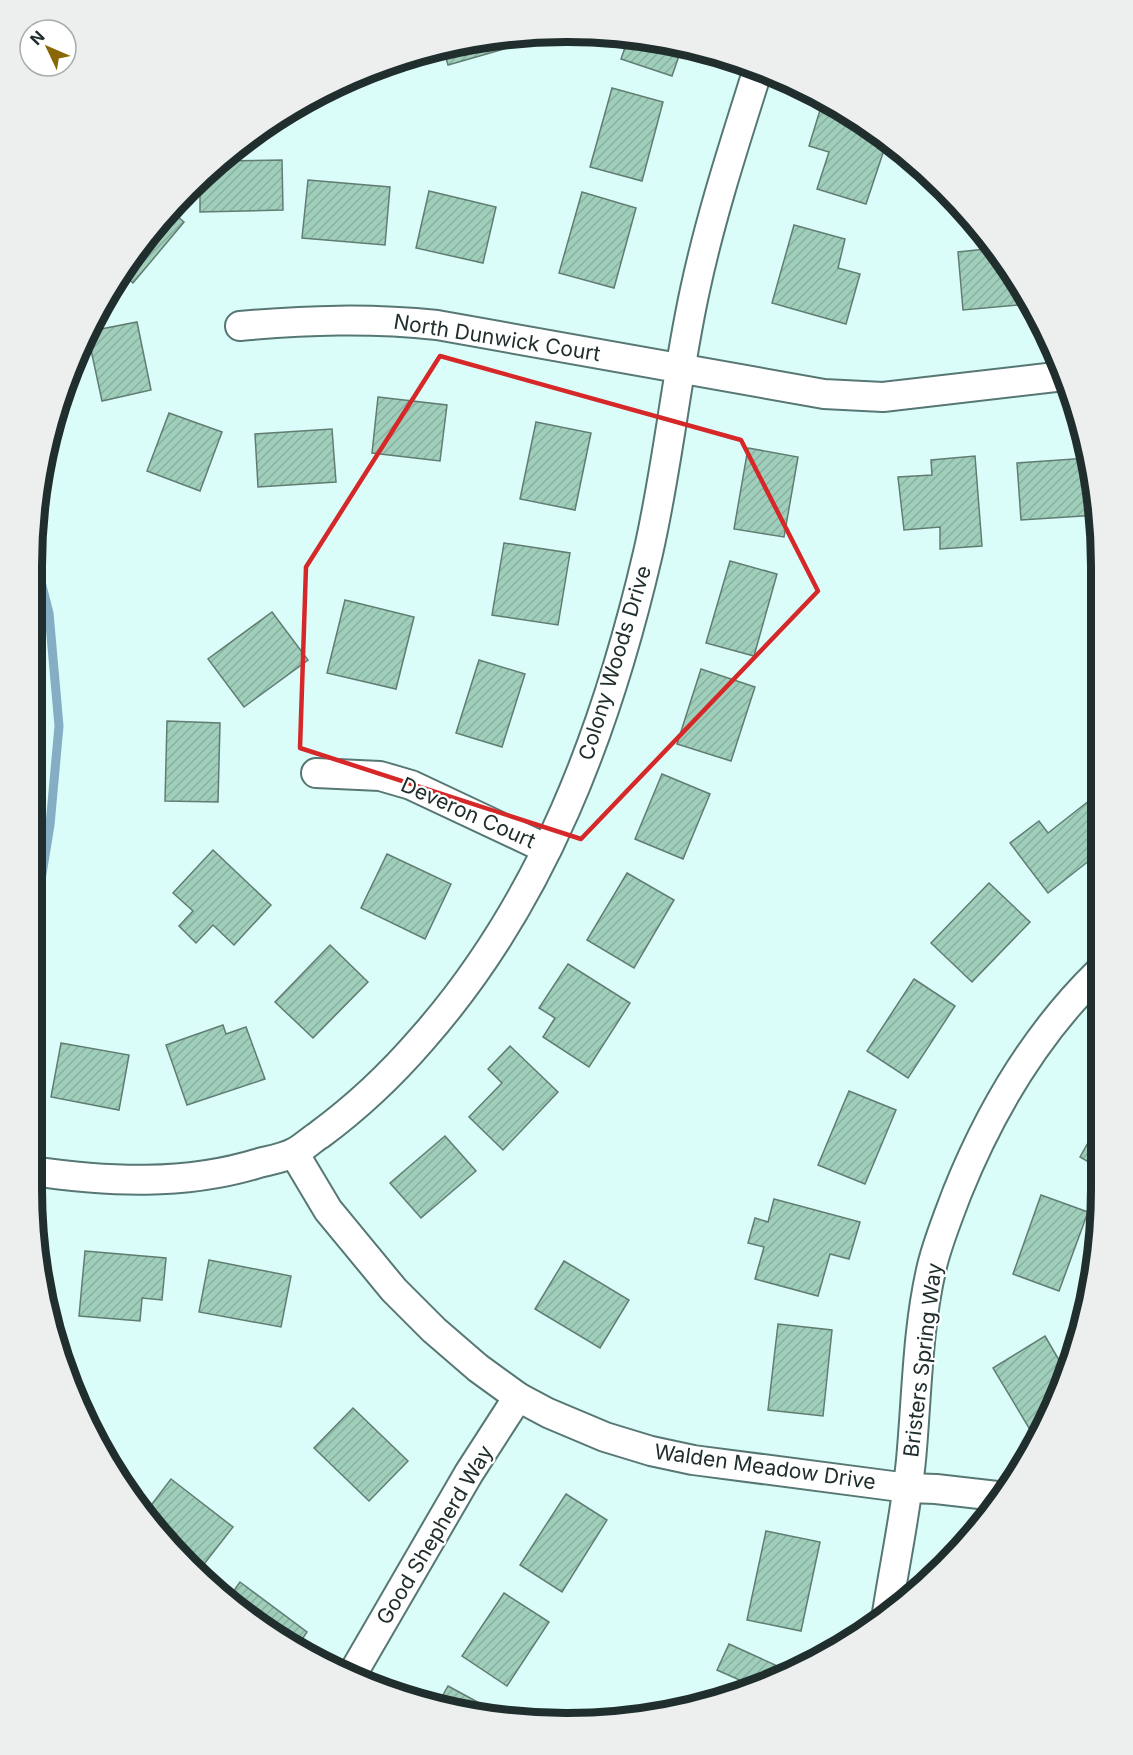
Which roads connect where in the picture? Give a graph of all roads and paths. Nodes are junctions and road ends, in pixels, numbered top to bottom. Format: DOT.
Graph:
graph roads {
  1 [pos="755,78"];
  2 [pos="240,326"];
  3 [pos="681,370"];
  4 [pos="1055,377"];
  5 [pos="316,772"];
  6 [pos="547,849"];
  7 [pos="1091,981"];
  8 [pos="294,1153"];
  9 [pos="42,1172"];
  10 [pos="518,1397"];
  11 [pos="908,1488"];
  12 [pos="992,1495"];
  13 [pos="889,1603"];
  14 [pos="356,1669"];
  1 -- 3 [label="street, Colony Woods Drive"];
  2 -- 3 [label="street, North Dunwick Court"];
  3 -- 4 [label="street, North Dunwick Court"];
  3 -- 6 [label="street, Colony Woods Drive"];
  5 -- 6 [label="street, Deveron Court"];
  6 -- 8 [label="street, Colony Woods Drive"];
  7 -- 11 [label="street, Bristers Spring Way"];
  8 -- 9 [label="street, Colony Woods Drive"];
  8 -- 10 [label="street, Walden Meadow Drive"];
  10 -- 11 [label="street, Walden Meadow Drive"];
  10 -- 14 [label="street, Good Shepherd Way"];
  11 -- 12 [label="street, Walden Meadow Drive"];
  11 -- 13 [label="street, Bristers Spring Way"];
}
